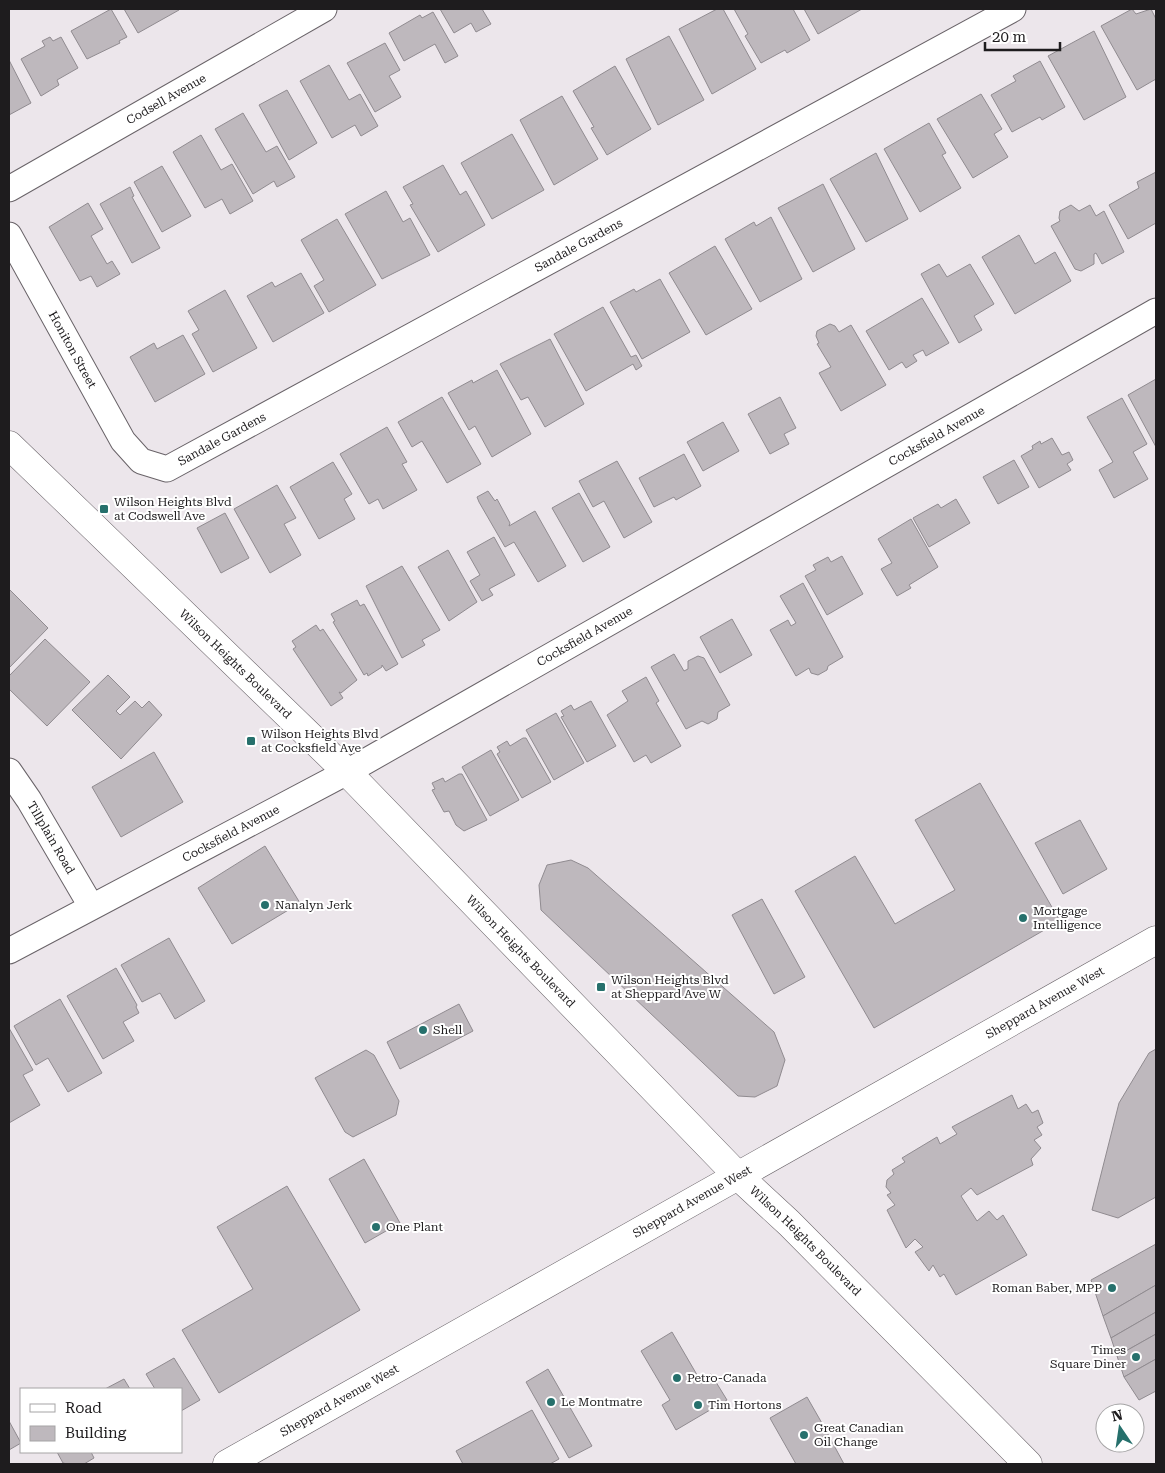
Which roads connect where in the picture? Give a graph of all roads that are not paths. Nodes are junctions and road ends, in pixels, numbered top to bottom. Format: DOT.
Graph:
graph roads {
  1 [pos="324,9"];
  2 [pos="1013,9"];
  3 [pos="9,189"];
  4 [pos="9,235"];
  5 [pos="1156,311"];
  6 [pos="9,445"];
  7 [pos="141,461"];
  8 [pos="9,771"];
  9 [pos="347,772"];
  10 [pos="91,906"];
  11 [pos="1156,940"];
  12 [pos="9,951"];
  13 [pos="737,1176"];
  14 [pos="227,1464"];
  15 [pos="1028,1464"];
  1 -- 3 [label="street, Codsell Avenue"];
  2 -- 7 [label="street, Sandale Gardens"];
  4 -- 7 [label="street, Honiton Street"];
  5 -- 9 [label="street, Cocksfield Avenue"];
  6 -- 9 [label="main road, Wilson Heights Boulevard"];
  8 -- 10 [label="street, Tillplain Road"];
  9 -- 10 [label="street, Cocksfield Avenue"];
  9 -- 13 [label="main road, Wilson Heights Boulevard"];
  10 -- 12 [label="street, Cocksfield Avenue"];
  11 -- 13 [label="main road, Sheppard Avenue West"];
  13 -- 14 [label="main road, Sheppard Avenue West"];
  13 -- 15 [label="main road, Wilson Heights Boulevard"];
}
